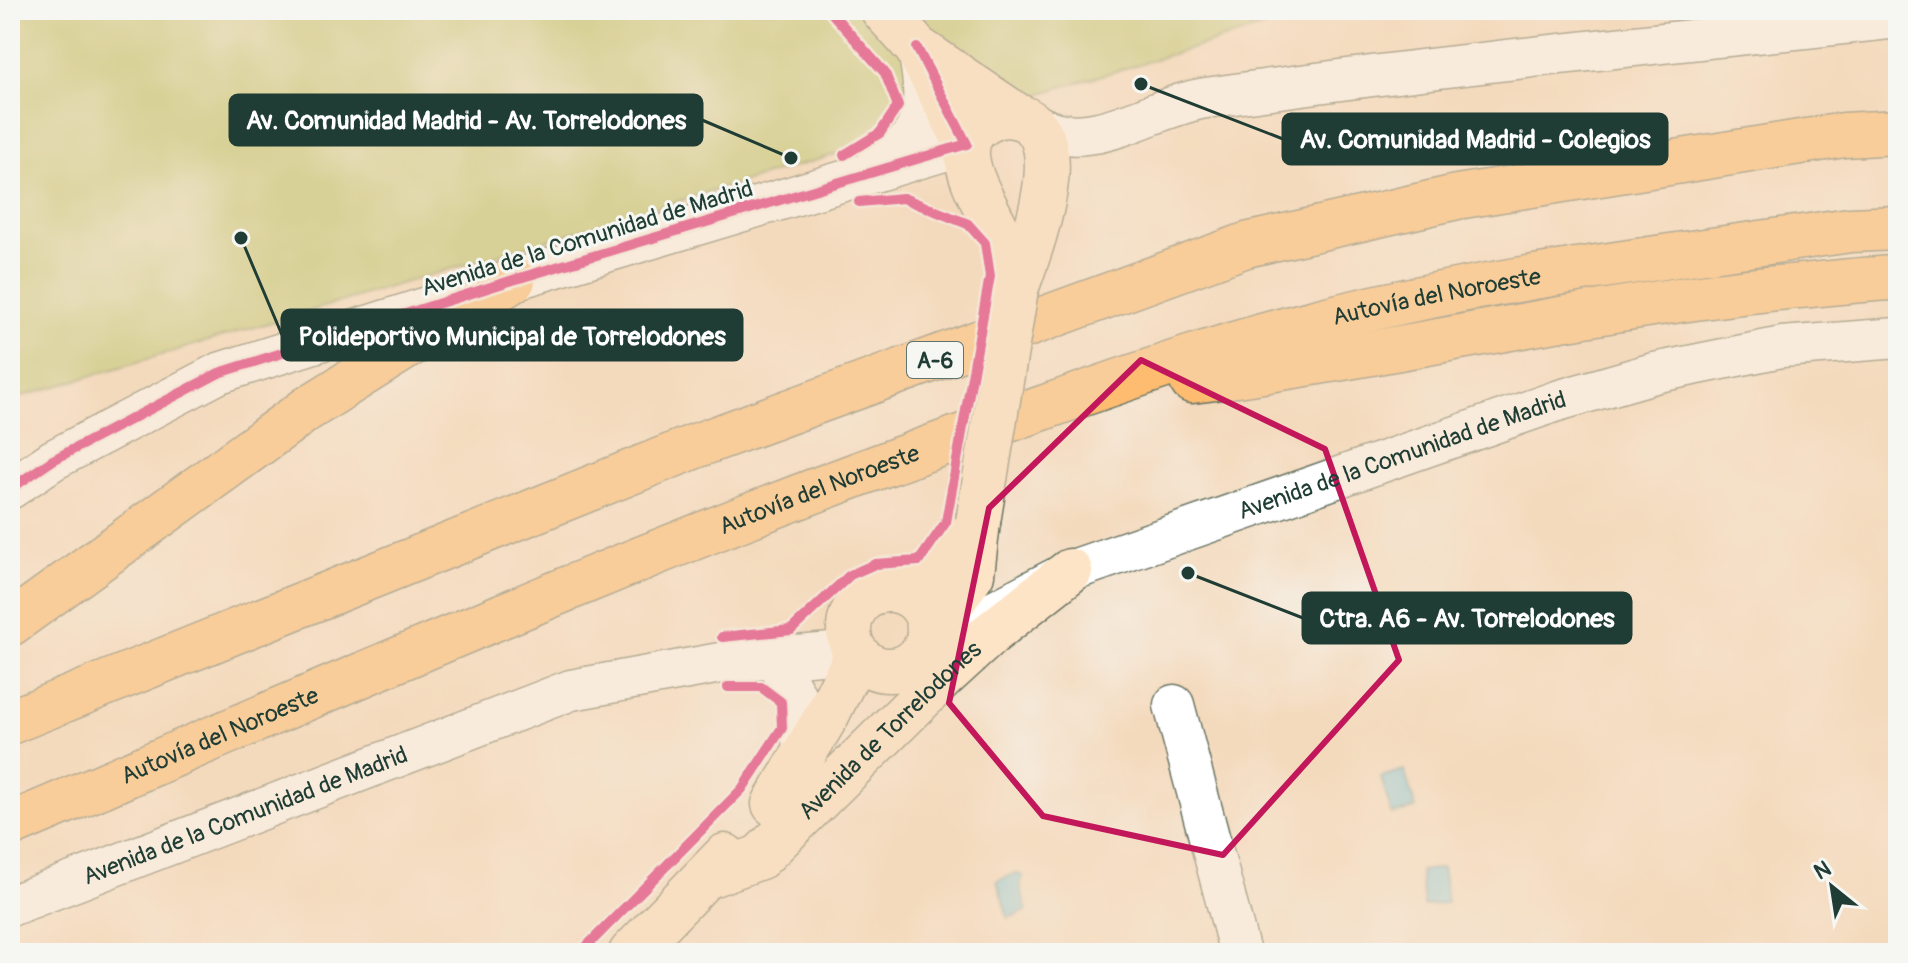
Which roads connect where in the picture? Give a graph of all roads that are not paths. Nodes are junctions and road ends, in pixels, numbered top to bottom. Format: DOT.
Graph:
graph roads {
  1 [pos="883,10"];
  2 [pos="1898,18"];
  3 [pos="917,48"];
  4 [pos="1025,119"];
  5 [pos="1898,132"];
  6 [pos="967,144"];
  7 [pos="852,179"];
  8 [pos="1898,228"];
  9 [pos="1019,234"];
  10 [pos="1898,278"];
  11 [pos="513,280"];
  12 [pos="1898,338"];
  13 [pos="1078,396"];
  14 [pos="10,489"];
  15 [pos="978,522"];
  16 [pos="1070,571"];
  17 [pos="901,591"];
  18 [pos="10,624"];
  19 [pos="925,646"];
  20 [pos="856,652"];
  21 [pos="775,657"];
  22 [pos="1174,705"];
  23 [pos="10,722"];
  24 [pos="803,758"];
  25 [pos="774,804"];
  26 [pos="10,825"];
  27 [pos="705,877"];
  28 [pos="10,906"];
  29 [pos="631,953"];
  30 [pos="1240,953"];
  1 -- 3 [label="main road"];
  2 -- 4 [label="street"];
  3 -- 4 [label="main road"];
  3 -- 6 [label="main road"];
  3 -- 7 [label="street"];
  4 -- 6 [label="main road, Avenida de la Comunidad de Madrid"];
  4 -- 9 [label="main road"];
  5 -- 23 [label="highway, A-6"];
  6 -- 7 [label="street, Avenida de la Comunidad de Madrid"];
  6 -- 9 [label="main road"];
  7 -- 11 [label="street, Avenida de la Comunidad de Madrid"];
  8 -- 13 [label="highway, Autovía del Noroeste"];
  9 -- 15 [label="main road, Avenida de Torrelodones, bridge"];
  10 -- 13 [label="highway"];
  11 -- 14 [label="street, Avenida de la Comunidad de Madrid"];
  11 -- 18 [label="highway"];
  12 -- 16 [label="street, Avenida de la Comunidad de Madrid"];
  13 -- 26 [label="highway, Autovía del Noroeste"];
  15 -- 17 [label="main road"];
  15 -- 19 [label="main road, Avenida de Torrelodones"];
  16 -- 19 [label="street, Avenida de la Comunidad de Madrid"];
  16 -- 27 [label="main road, Avenida de Torrelodones"];
  17 -- 19 [label="main road"];
  17 -- 20 [label="main road"];
  19 -- 20 [label="main road"];
  19 -- 25 [label="main road, Avenida de Torrelodones"];
  20 -- 21 [label="street, Avenida de la Comunidad de Madrid"];
  20 -- 24 [label="main road, Avenida de Torrelodones"];
  21 -- 24 [label="street"];
  21 -- 28 [label="street, Avenida de la Comunidad de Madrid"];
  22 -- 30 [label="street"];
  24 -- 25 [label="main road, Avenida de Torrelodones"];
  25 -- 27 [label="main road, Avenida de Torrelodones"];
  27 -- 29 [label="main road, Avenida de Torrelodones"];
}
